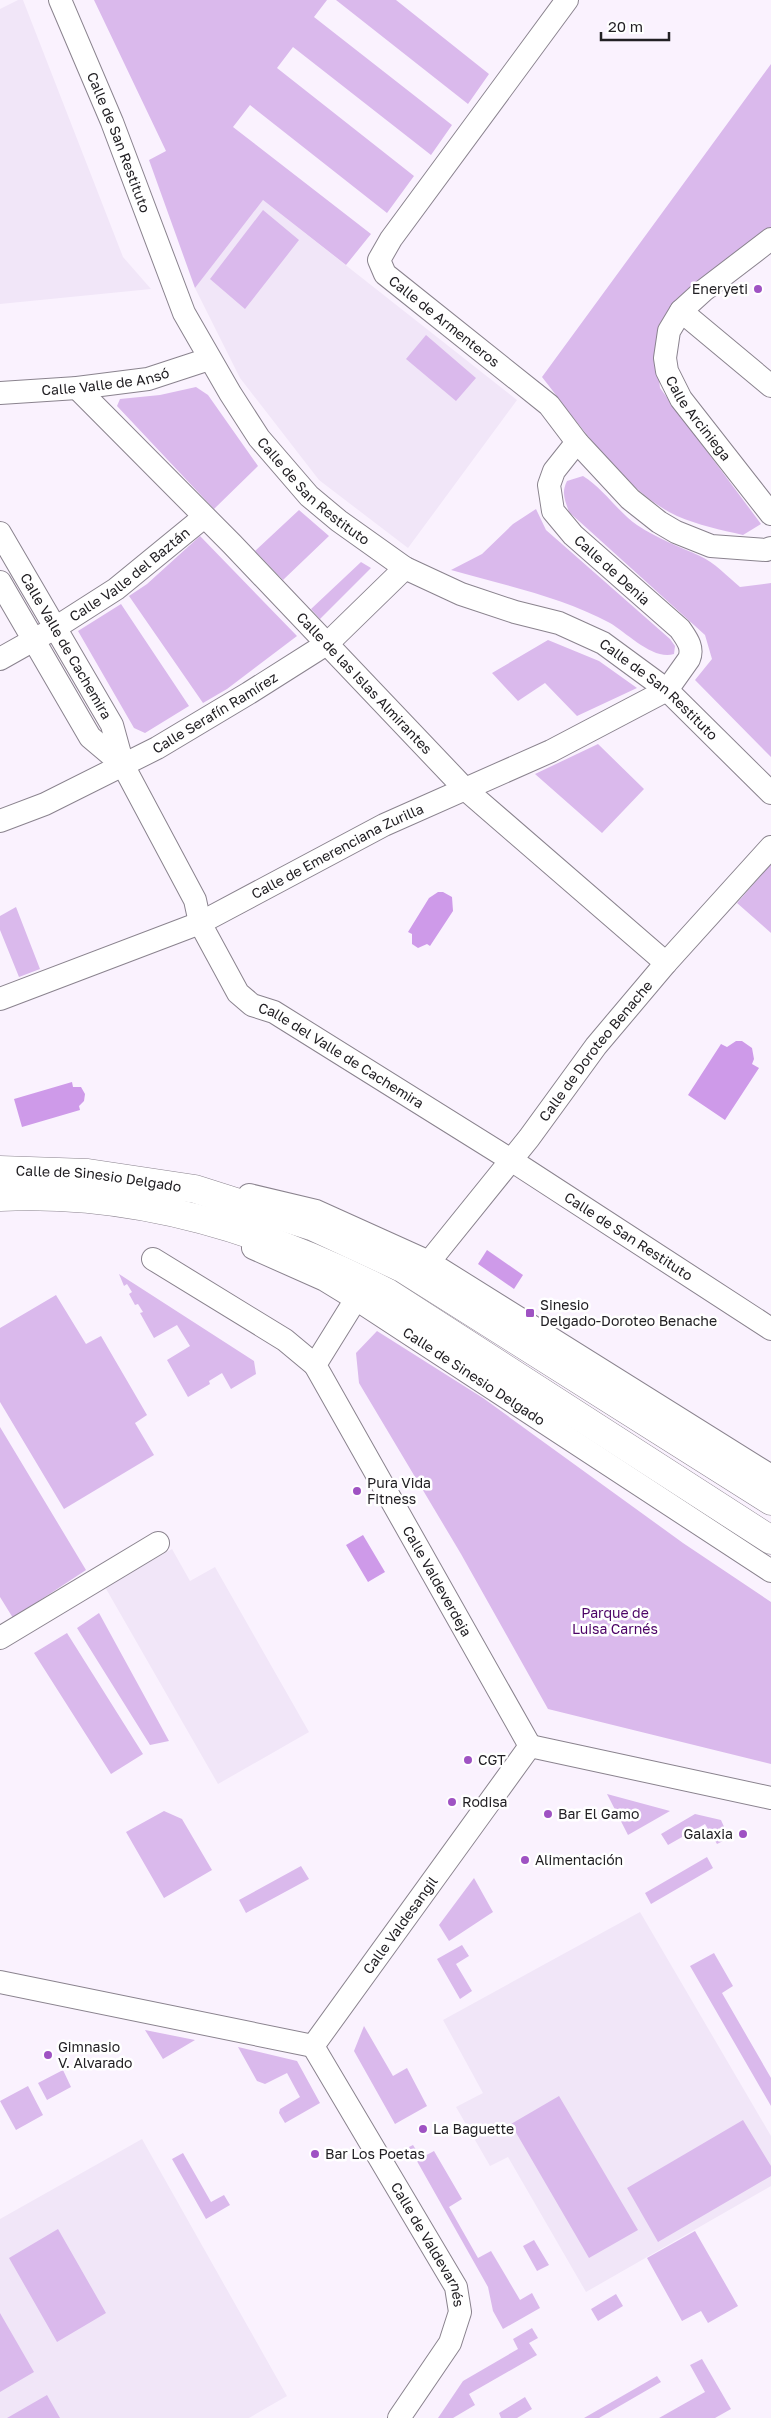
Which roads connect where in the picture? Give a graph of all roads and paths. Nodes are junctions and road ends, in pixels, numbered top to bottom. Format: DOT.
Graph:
graph roads {
  1 [pos="60,0"];
  2 [pos="567,0"];
  3 [pos="771,240"];
  4 [pos="680,311"];
  5 [pos="209,359"];
  6 [pos="771,386"];
  7 [pos="78,388"];
  8 [pos="0,393"];
  9 [pos="577,442"];
  10 [pos="771,514"];
  11 [pos="204,517"];
  12 [pos="0,533"];
  13 [pos="771,548"];
  14 [pos="405,568"];
  15 [pos="0,582"];
  16 [pos="55,628"];
  17 [pos="34,640"];
  18 [pos="328,643"];
  19 [pos="0,659"];
  20 [pos="667,690"];
  21 [pos="123,765"];
  22 [pos="465,789"];
  23 [pos="771,793"];
  24 [pos="0,820"];
  25 [pos="771,847"];
  26 [pos="200,923"];
  27 [pos="666,963"];
  28 [pos="0,999"];
  29 [pos="511,1160"];
  30 [pos="0,1170"];
  31 [pos="195,1189"];
  32 [pos="0,1197"];
  33 [pos="162,1210"];
  34 [pos="152,1259"];
  35 [pos="429,1262"];
  36 [pos="356,1299"];
  37 [pos="771,1329"];
  38 [pos="315,1365"];
  39 [pos="771,1476"];
  40 [pos="771,1501"];
  41 [pos="771,1540"];
  42 [pos="158,1543"];
  43 [pos="771,1571"];
  44 [pos="0,1638"];
  45 [pos="530,1746"];
  46 [pos="771,1798"];
  47 [pos="0,1982"];
  48 [pos="313,2046"];
  49 [pos="399,2418"];
  1 -- 5 [label="street, Calle de San Restituto"];
  2 -- 9 [label="street, Calle de Armenteros"];
  3 -- 4 [label="street, Calle Arciniega"];
  4 -- 6 [label="street"];
  4 -- 10 [label="street, Calle Arciniega"];
  5 -- 7 [label="street, Calle Valle de Ansó"];
  5 -- 14 [label="street, Calle de San Restituto"];
  7 -- 8 [label="street, Calle Valle de Ansó"];
  7 -- 11 [label="street, Calle de las Islas Almirantes"];
  9 -- 13 [label="street, Calle de Armenteros"];
  9 -- 20 [label="street, Calle de Denia"];
  11 -- 16 [label="street, Calle Valle del Baztán"];
  11 -- 18 [label="street, Calle de las Islas Almirantes"];
  12 -- 16 [label="street, Calle Valle de Cachemira"];
  14 -- 18 [label="street, Calle Serafín Ramírez"];
  14 -- 20 [label="street, Calle de San Restituto"];
  15 -- 17 [label="street, Calle Valle de Cachemira"];
  16 -- 17 [label="street, Calle Valle del Baztán"];
  16 -- 21 [label="street, Calle Valle de Cachemira"];
  17 -- 19 [label="street, Calle Valle del Baztán"];
  17 -- 21 [label="street, Calle Valle de Cachemira"];
  18 -- 21 [label="street, Calle Serafín Ramírez"];
  18 -- 22 [label="street, Calle de las Islas Almirantes"];
  20 -- 22 [label="street, Calle de Emerenciana Zurilla"];
  20 -- 23 [label="street, Calle de San Restituto"];
  21 -- 24 [label="street, Calle Serafín Ramírez"];
  21 -- 26 [label="street, Calle Valle de Cachemira"];
  22 -- 26 [label="street, Calle de Emerenciana Zurilla"];
  22 -- 27 [label="street, Calle de las Islas Almirantes"];
  25 -- 27 [label="street, Calle de Doroteo Benache"];
  26 -- 28 [label="street, Calle de Emerenciana Zurilla"];
  26 -- 29 [label="street, Calle del Valle de Cachemira"];
  27 -- 29 [label="street, Calle de Doroteo Benache"];
  29 -- 35 [label="street, Calle de Doroteo Benache"];
  29 -- 37 [label="street, Calle de San Restituto"];
  30 -- 31 [label="main road, Calle de Sinesio Delgado"];
  31 -- 35 [label="street, Calle de Sinesio Delgado"];
  31 -- 40 [label="main road, Calle de Sinesio Delgado"];
  32 -- 33 [label="main road, Calle de Sinesio Delgado"];
  33 -- 36 [label="street, Calle de Sinesio Delgado"];
  33 -- 41 [label="main road, Calle de Sinesio Delgado"];
  34 -- 38 [label="street, Calle Valdeverdeja"];
  35 -- 39 [label="street, Calle de Sinesio Delgado"];
  36 -- 38 [label="street"];
  36 -- 43 [label="street, Calle de Sinesio Delgado"];
  38 -- 45 [label="street, Calle Valdeverdeja"];
  42 -- 44 [label="street"];
  45 -- 46 [label="street"];
  45 -- 48 [label="street, Calle Valdesangil"];
  47 -- 48 [label="street"];
  48 -- 49 [label="street, Calle de Valdevarnés"];
}
